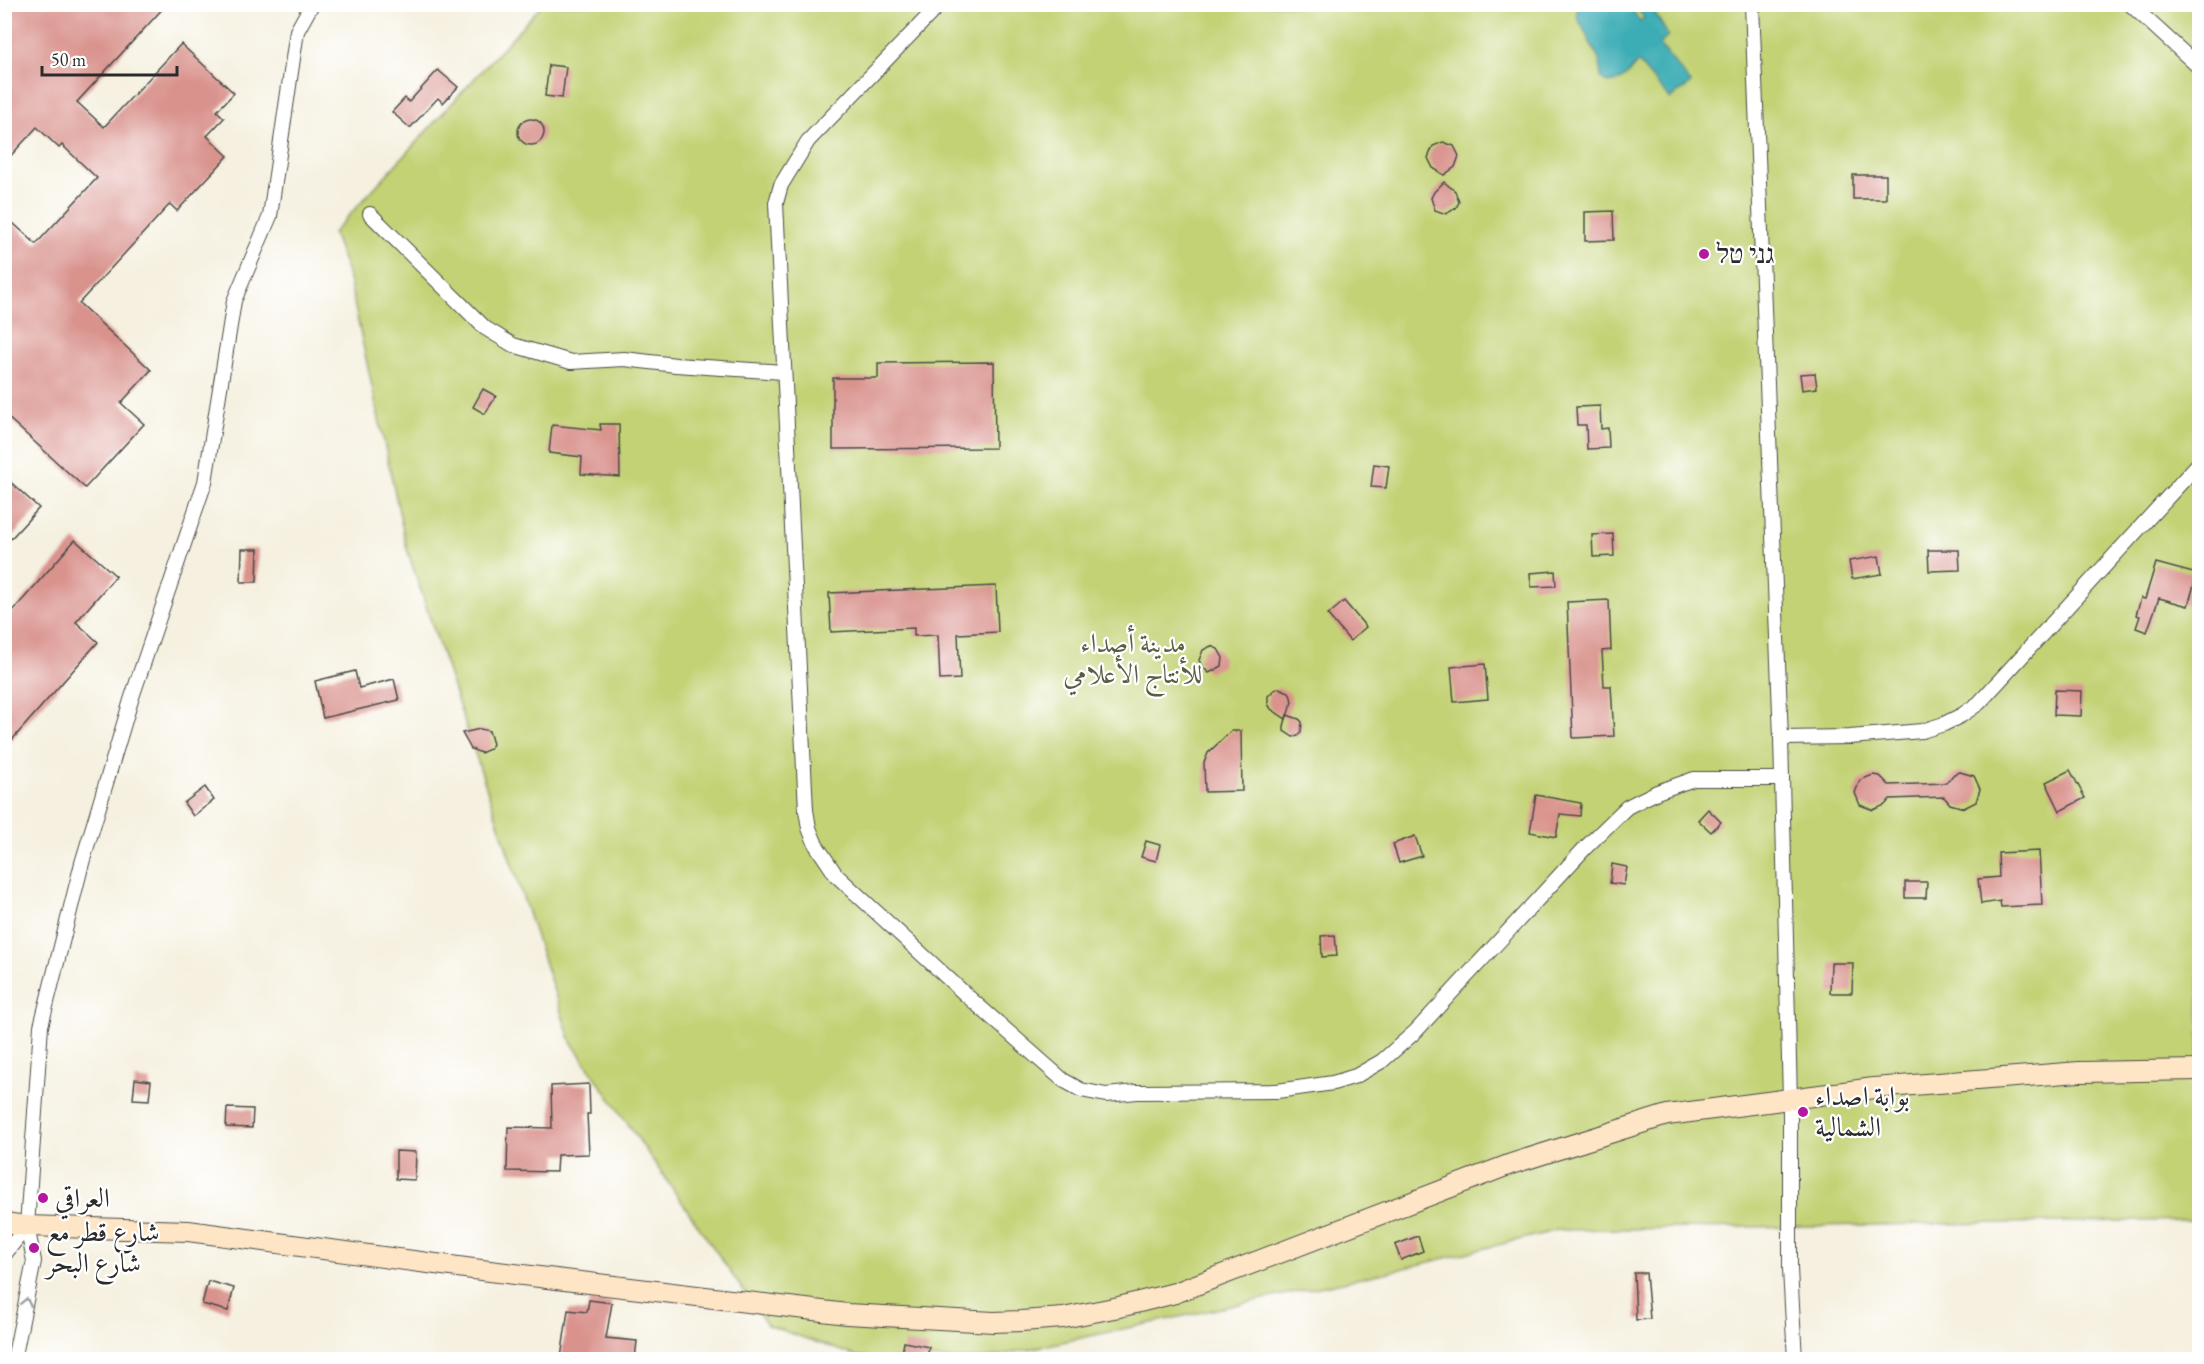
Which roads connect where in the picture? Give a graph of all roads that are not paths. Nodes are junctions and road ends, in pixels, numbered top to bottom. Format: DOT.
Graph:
graph roads {
  1 [pos="312,4"];
  2 [pos="940,4"];
  3 [pos="1752,4"];
  4 [pos="2130,4"];
  5 [pos="2199,68"];
  6 [pos="370,214"];
  7 [pos="784,372"];
  8 [pos="2199,462"];
  9 [pos="1781,738"];
  10 [pos="1782,779"];
  11 [pos="2199,1070"];
  12 [pos="1790,1100"];
  13 [pos="4,1223"];
  14 [pos="27,1226"];
  15 [pos="4,1255"];
  16 [pos="14,1359"];
  17 [pos="1796,1359"];
  1 -- 14 [label="street"];
  2 -- 7 [label="street"];
  3 -- 9 [label="street"];
  4 -- 5 [label="street"];
  6 -- 7 [label="street"];
  7 -- 10 [label="street"];
  8 -- 9 [label="street"];
  9 -- 10 [label="street"];
  10 -- 12 [label="street"];
  11 -- 12 [label="main road"];
  12 -- 14 [label="main road"];
  12 -- 17 [label="street"];
  13 -- 14 [label="main road"];
  14 -- 15 [label="street"];
  16 -- 14 [label="street, one-way"];
}
